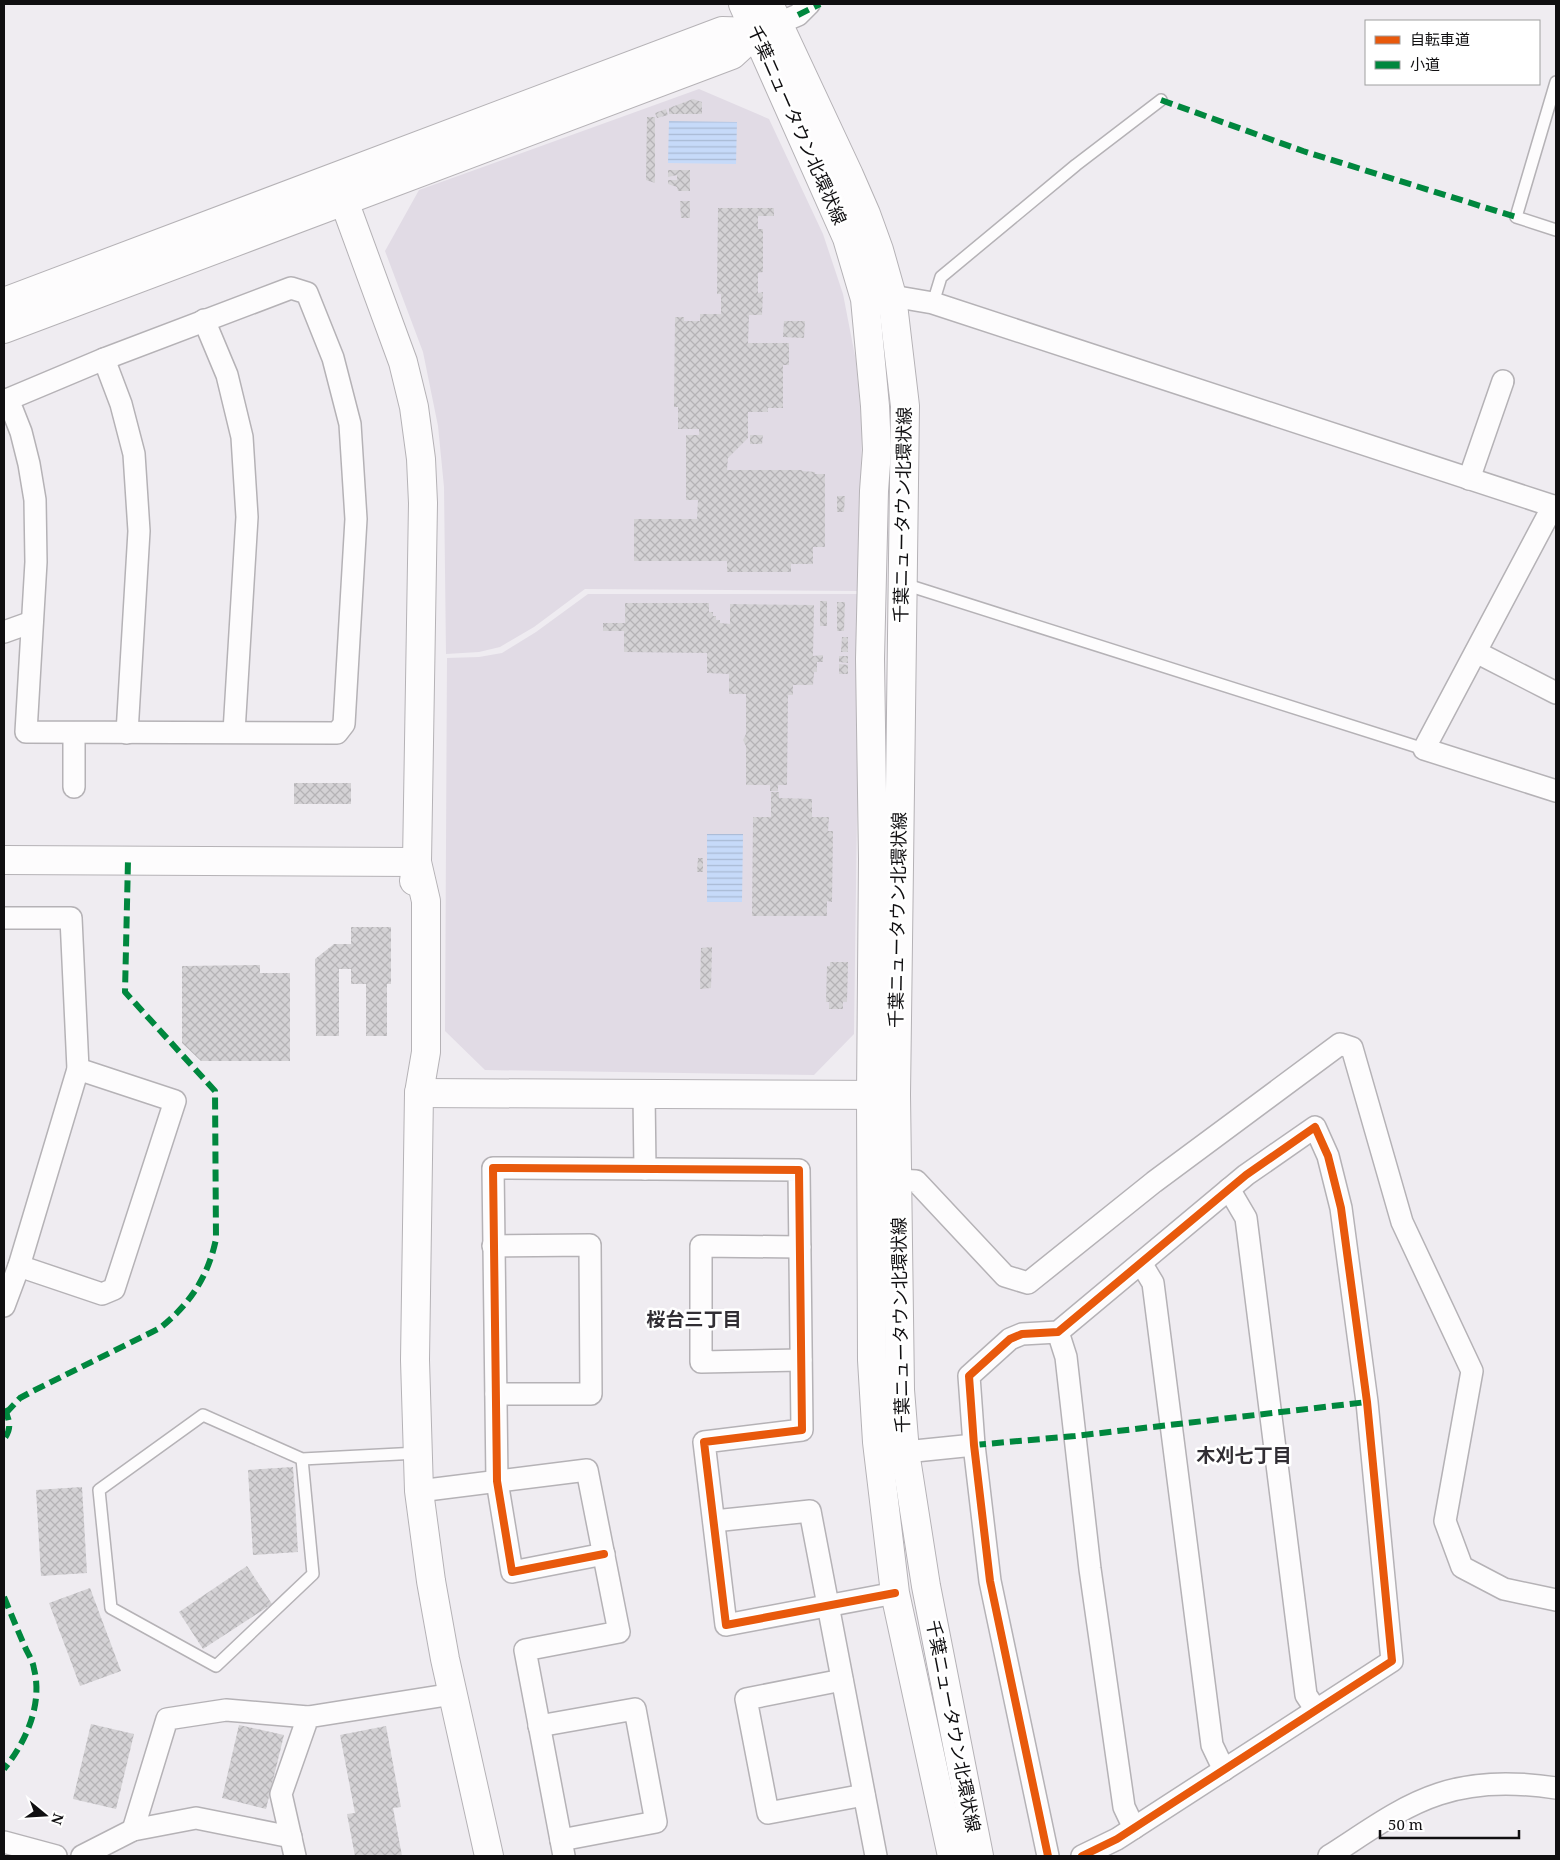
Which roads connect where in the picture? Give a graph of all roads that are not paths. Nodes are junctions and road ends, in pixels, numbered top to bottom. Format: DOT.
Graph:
graph roads {
  1 [pos="743,4"];
  2 [pos="810,4"];
  3 [pos="767,20"];
  4 [pos="1556,82"];
  5 [pos="1161,100"];
  6 [pos="344,201"];
  7 [pos="1556,230"];
  8 [pos="892,296"];
  9 [pos="864,299"];
  10 [pos="4,302"];
  11 [pos="933,303"];
  12 [pos="204,320"];
  13 [pos="4,329"];
  14 [pos="104,359"];
  15 [pos="1503,381"];
  16 [pos="6,400"];
  17 [pos="1468,479"];
  18 [pos="1555,506"];
  19 [pos="902,584"];
  20 [pos="32,622"];
  21 [pos="4,632"];
  22 [pos="1476,652"];
  23 [pos="1556,693"];
  24 [pos="127,732"];
  25 [pos="234,732"];
  26 [pos="74,733"];
  27 [pos="1424,749"];
  28 [pos="74,787"];
  29 [pos="1556,791"];
  30 [pos="4,860"];
  31 [pos="417,862"];
  32 [pos="4,918"];
  33 [pos="78,1069"];
  34 [pos="419,1093"];
  35 [pos="644,1094"];
  36 [pos="883,1095"];
  37 [pos="645,1169"];
  38 [pos="898,1180"];
  39 [pos="1229,1189"];
  40 [pos="493,1246"];
  41 [pos="800,1247"];
  42 [pos="1141,1263"];
  43 [pos="19,1266"];
  44 [pos="4,1306"];
  45 [pos="1058,1332"];
  46 [pos="802,1360"];
  47 [pos="496,1394"];
  48 [pos="974,1445"];
  49 [pos="905,1452"];
  50 [pos="418,1453"];
  51 [pos="302,1459"];
  52 [pos="497,1481"];
  53 [pos="419,1491"];
  54 [pos="714,1521"];
  55 [pos="604,1554"];
  56 [pos="895,1593"];
  57 [pos="1556,1600"];
  58 [pos="828,1605"];
  59 [pos="842,1680"];
  60 [pos="452,1694"];
  61 [pos="1316,1710"];
  62 [pos="308,1717"];
  63 [pos="539,1726"];
  64 [pos="1224,1770"];
  65 [pos="1556,1788"];
  66 [pos="864,1795"];
  67 [pos="1134,1828"];
  68 [pos="133,1830"];
  69 [pos="4,1842"];
  70 [pos="293,1847"];
  71 [pos="562,1848"];
  72 [pos="56,1856"];
  73 [pos="82,1856"];
  74 [pos="489,1856"];
  75 [pos="876,1856"];
  76 [pos="952,1856"];
  77 [pos="979,1856"];
  78 [pos="1048,1856"];
  79 [pos="1082,1856"];
  80 [pos="1329,1856"];
  1 -- 3 [label="street, 千葉ニュータウン北環状線"];
  2 -- 3 [label="street"];
  3 -- 6 [label="street"];
  3 -- 8 [label="street, 千葉ニュータウン北環状線"];
  3 -- 9 [label="street, 千葉ニュータウン北環状線"];
  3 -- 10 [label="street"];
  4 -- 7 [label="lane"];
  5 -- 11 [label="lane"];
  6 -- 13 [label="street"];
  6 -- 31 [label="street"];
  8 -- 9 [label="street"];
  8 -- 11 [label="street"];
  8 -- 19 [label="street, 千葉ニュータウン北環状線"];
  9 -- 36 [label="street, 千葉ニュータウン北環状線"];
  11 -- 17 [label="street"];
  12 -- 14 [label="street"];
  12 -- 25 [label="street"];
  12 -- 25 [label="street"];
  14 -- 16 [label="street"];
  14 -- 24 [label="street"];
  15 -- 17 [label="street"];
  16 -- 20 [label="street"];
  17 -- 18 [label="street"];
  18 -- 22 [label="street"];
  19 -- 27 [label="lane"];
  19 -- 36 [label="street, 千葉ニュータウン北環状線"];
  20 -- 21 [label="street"];
  20 -- 26 [label="street"];
  22 -- 23 [label="street"];
  22 -- 27 [label="street"];
  24 -- 25 [label="street"];
  24 -- 26 [label="street"];
  26 -- 28 [label="street"];
  27 -- 29 [label="street"];
  30 -- 31 [label="street"];
  31 -- 34 [label="street"];
  32 -- 33 [label="street"];
  33 -- 43 [label="street"];
  33 -- 43 [label="street"];
  34 -- 35 [label="street"];
  34 -- 50 [label="street"];
  35 -- 36 [label="street"];
  35 -- 37 [label="street"];
  36 -- 38 [label="street, 千葉ニュータウン北環状線"];
  36 -- 56 [label="street, 千葉ニュータウン北環状線"];
  37 -- 40 [label="street"];
  37 -- 41 [label="street"];
  38 -- 49 [label="street, 千葉ニュータウン北環状線"];
  38 -- 57 [label="street"];
  39 -- 42 [label="street"];
  39 -- 61 [label="street"];
  39 -- 61 [label="street"];
  40 -- 47 [label="street"];
  40 -- 47 [label="street"];
  41 -- 46 [label="street"];
  41 -- 46 [label="street"];
  42 -- 45 [label="street"];
  42 -- 64 [label="street"];
  43 -- 44 [label="street"];
  45 -- 48 [label="street"];
  45 -- 67 [label="street"];
  46 -- 54 [label="street"];
  47 -- 52 [label="street"];
  48 -- 49 [label="street"];
  48 -- 78 [label="street"];
  49 -- 77 [label="street, 千葉ニュータウン北環状線"];
  50 -- 51 [label="lane"];
  50 -- 53 [label="street"];
  51 -- 51 [label="lane"];
  52 -- 53 [label="street"];
  52 -- 55 [label="street"];
  52 -- 55 [label="street"];
  53 -- 60 [label="street"];
  54 -- 58 [label="street"];
  54 -- 58 [label="street"];
  55 -- 63 [label="street"];
  56 -- 58 [label="street"];
  56 -- 76 [label="street, 千葉ニュータウン北環状線"];
  58 -- 59 [label="street"];
  59 -- 66 [label="street"];
  59 -- 66 [label="street"];
  60 -- 62 [label="street"];
  60 -- 74 [label="street"];
  61 -- 64 [label="street"];
  62 -- 68 [label="street"];
  62 -- 70 [label="street"];
  63 -- 71 [label="street"];
  63 -- 71 [label="street"];
  64 -- 67 [label="street"];
  65 -- 80 [label="street"];
  66 -- 75 [label="street"];
  67 -- 79 [label="street"];
  68 -- 70 [label="street"];
  68 -- 73 [label="street"];
  69 -- 72 [label="street"];
}
